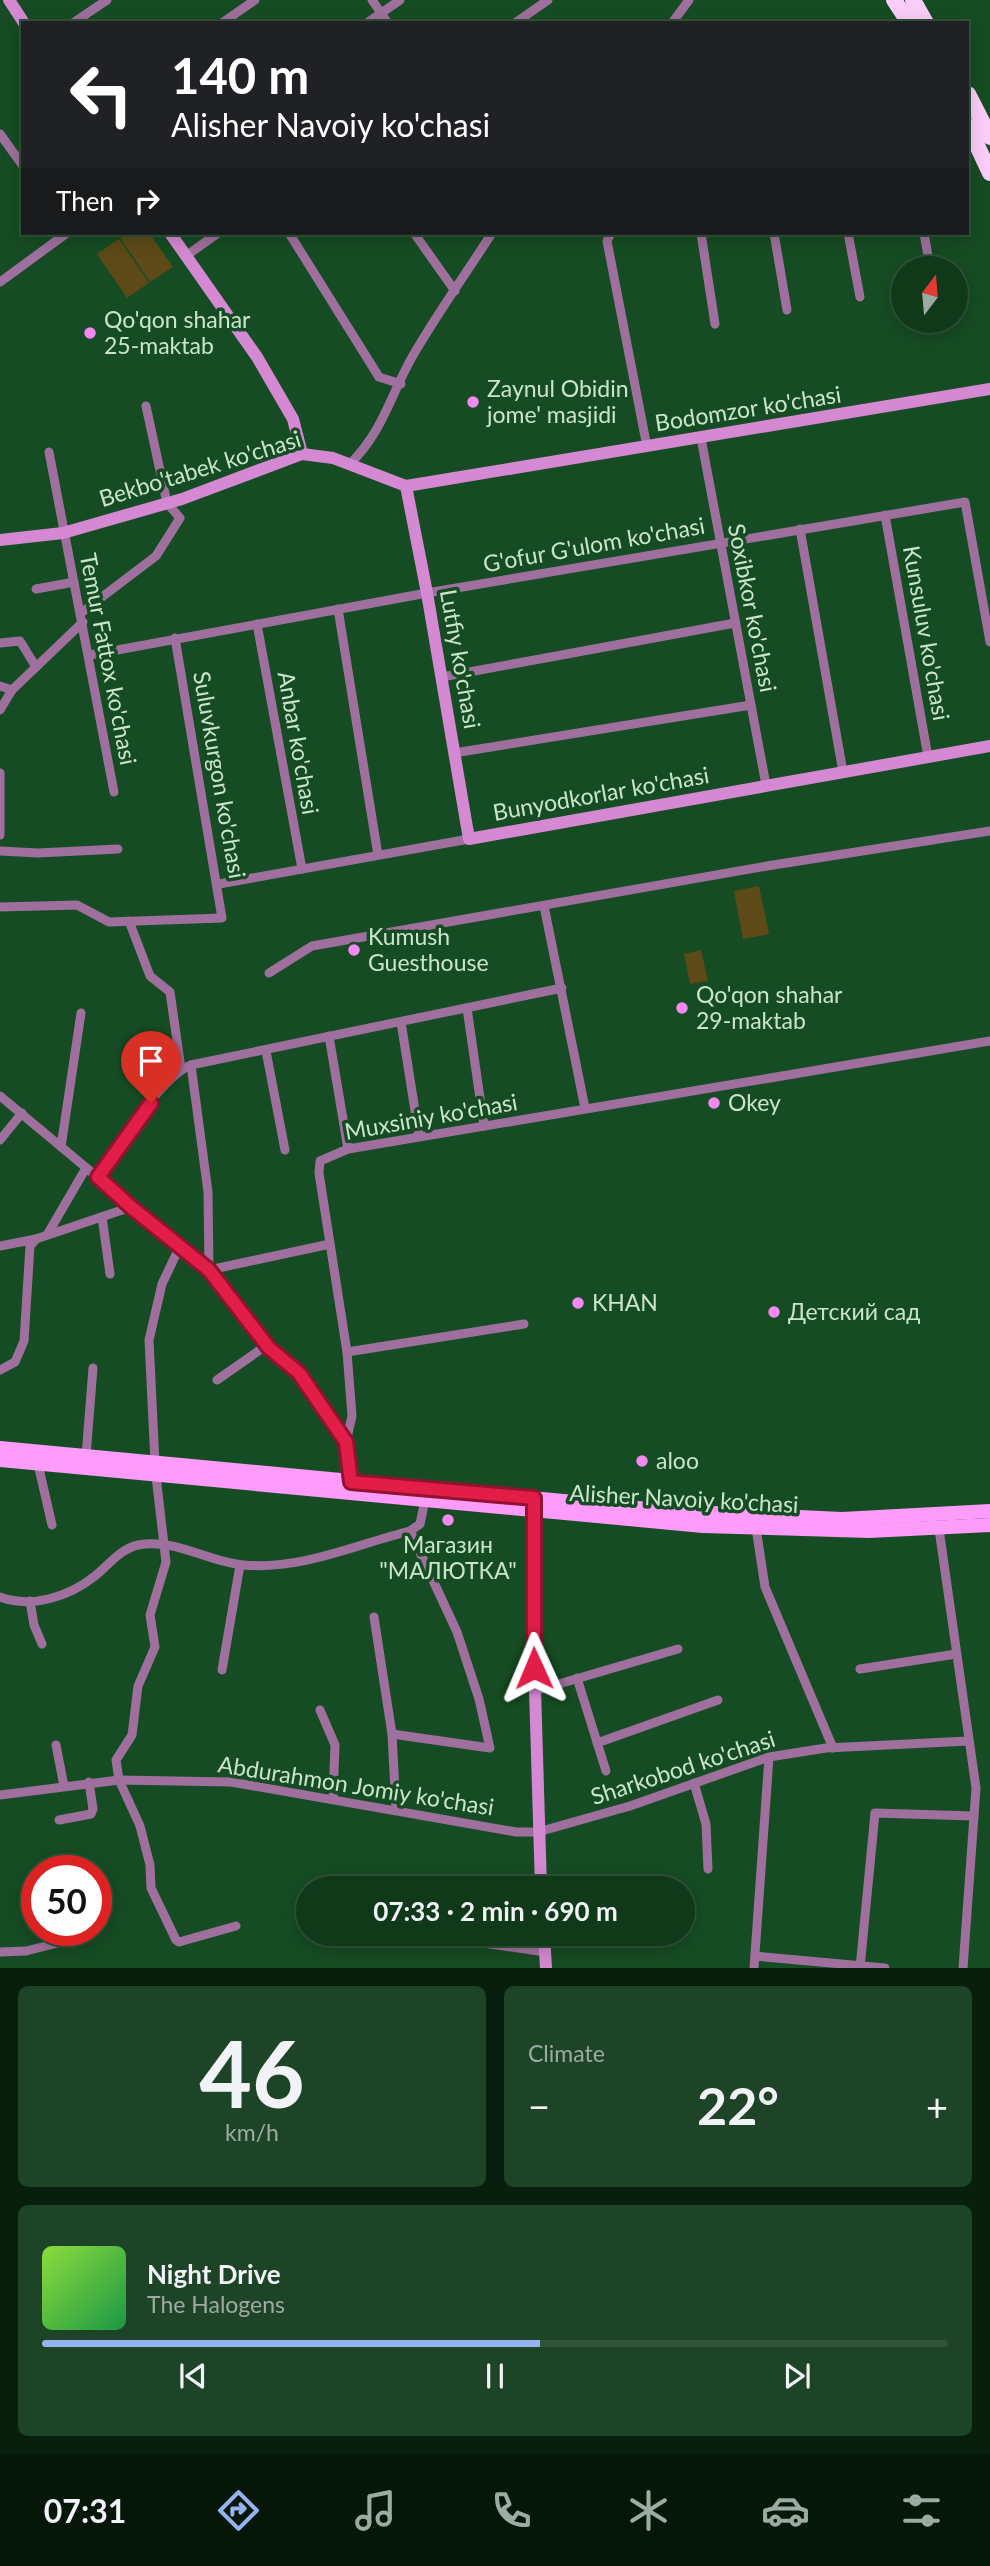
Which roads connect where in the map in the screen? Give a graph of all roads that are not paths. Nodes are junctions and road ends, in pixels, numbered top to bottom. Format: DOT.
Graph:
graph roads {
  1 [pos="9,0"];
  2 [pos="107,0"];
  3 [pos="255,0"];
  4 [pos="372,0"];
  5 [pos="400,0"];
  6 [pos="548,0"];
  7 [pos="689,0"];
  8 [pos="894,0"];
  9 [pos="913,0"];
  10 [pos="381,13"];
  11 [pos="23,21"];
  12 [pos="76,21"];
  13 [pos="225,21"];
  14 [pos="370,21"];
  15 [pos="387,21"];
  16 [pos="518,21"];
  17 [pos="673,21"];
  18 [pos="908,21"];
  19 [pos="925,21"];
  20 [pos="969,96"];
  21 [pos="969,128"];
  22 [pos="0,134"];
  23 [pos="990,137"];
  24 [pos="21,163"];
  25 [pos="990,173"];
  26 [pos="64,235"];
  27 [pos="171,235"];
  28 [pos="215,235"];
  29 [pos="290,235"];
  30 [pos="415,235"];
  31 [pos="491,235"];
  32 [pos="610,235"];
  33 [pos="701,235"];
  34 [pos="774,235"];
  35 [pos="848,235"];
  36 [pos="924,235"];
  37 [pos="186,256"];
  38 [pos="928,256"];
  39 [pos="0,281"];
  40 [pos="455,291"];
  41 [pos="860,297"];
  42 [pos="787,310"];
  43 [pos="715,324"];
  44 [pos="401,384"];
  45 [pos="990,389"];
  46 [pos="146,407"];
  47 [pos="702,438"];
  48 [pos="647,447"];
  49 [pos="49,452"];
  50 [pos="302,454"];
  51 [pos="350,464"];
  52 [pos="406,486"];
  53 [pos="167,503"];
  54 [pos="885,515"];
  55 [pos="800,529"];
  56 [pos="63,533"];
  57 [pos="0,540"];
  58 [pos="720,542"];
  59 [pos="74,582"];
  60 [pos="36,589"];
  61 [pos="428,593"];
  62 [pos="338,609"];
  63 [pos="82,617"];
  64 [pos="735,623"];
  65 [pos="257,624"];
  66 [pos="176,638"];
  67 [pos="990,642"];
  68 [pos="0,643"];
  69 [pos="90,655"];
  70 [pos="36,667"];
  71 [pos="442,677"];
  72 [pos="0,686"];
  73 [pos="12,690"];
  74 [pos="751,705"];
  75 [pos="0,710"];
  76 [pos="990,746"];
  77 [pos="454,753"];
  78 [pos="928,757"];
  79 [pos="843,772"];
  80 [pos="0,774"];
  81 [pos="766,785"];
  82 [pos="114,792"];
  83 [pos="990,831"];
  84 [pos="0,835"];
  85 [pos="469,839"];
  86 [pos="118,849"];
  87 [pos="0,851"];
  88 [pos="378,855"];
  89 [pos="302,869"];
  90 [pos="219,884"];
  91 [pos="544,906"];
  92 [pos="0,907"];
  93 [pos="129,921"];
  94 [pos="269,973"];
  95 [pos="562,988"];
  96 [pos="467,1008"];
  97 [pos="81,1013"];
  98 [pos="401,1022"];
  99 [pos="330,1036"];
  100 [pos="990,1041"];
  101 [pos="266,1051"];
  102 [pos="191,1065"];
  103 [pos="181,1069"];
  104 [pos="0,1096"];
  105 [pos="585,1108"];
  106 [pos="22,1113"];
  107 [pos="484,1126"];
  108 [pos="419,1136"];
  109 [pos="0,1140"];
  110 [pos="61,1146"];
  111 [pos="348,1149"];
  112 [pos="285,1150"];
  113 [pos="86,1168"];
  114 [pos="98,1177"];
  115 [pos="131,1207"];
  116 [pos="102,1217"];
  117 [pos="47,1235"];
  118 [pos="36,1239"];
  119 [pos="330,1244"];
  120 [pos="0,1246"];
  121 [pos="180,1246"];
  122 [pos="209,1270"];
  123 [pos="110,1274"];
  124 [pos="524,1324"];
  125 [pos="267,1345"];
  126 [pos="347,1352"];
  127 [pos="93,1368"];
  128 [pos="0,1370"];
  129 [pos="217,1380"];
  130 [pos="346,1442"];
  131 [pos="0,1448"];
  132 [pos="86,1456"];
  133 [pos="0,1460"];
  134 [pos="38,1464"];
  135 [pos="155,1469"];
  136 [pos="351,1482"];
  137 [pos="425,1500"];
  138 [pos="534,1505"];
  139 [pos="990,1511"];
  140 [pos="52,1525"];
  141 [pos="990,1525"];
  142 [pos="756,1528"];
  143 [pos="939,1529"];
  144 [pos="410,1531"];
  145 [pos="162,1545"];
  146 [pos="240,1565"];
  147 [pos="0,1597"];
  148 [pos="30,1601"];
  149 [pos="374,1617"];
  150 [pos="42,1644"];
  151 [pos="678,1649"];
  152 [pos="956,1654"];
  153 [pos="860,1669"];
  154 [pos="222,1670"];
  155 [pos="577,1678"];
  156 [pos="535,1691"];
  157 [pos="718,1700"];
  158 [pos="320,1710"];
  159 [pos="392,1734"];
  160 [pos="968,1741"];
  161 [pos="597,1743"];
  162 [pos="56,1745"];
  163 [pos="833,1748"];
  164 [pos="769,1757"];
  165 [pos="606,1771"];
  166 [pos="119,1780"];
  167 [pos="89,1782"];
  168 [pos="694,1783"];
  169 [pos="64,1786"];
  170 [pos="0,1795"];
  171 [pos="333,1799"];
  172 [pos="396,1810"];
  173 [pos="974,1816"];
  174 [pos="59,1820"];
  175 [pos="538,1832"];
  176 [pos="708,1869"];
  177 [pos="540,1876"];
  178 [pos="236,1926"];
  179 [pos="46,1946"];
  180 [pos="504,1946"];
  181 [pos="545,1946"];
  182 [pos="0,1952"];
  183 [pos="545,1952"];
  184 [pos="755,1956"];
  185 [pos="860,1966"];
  186 [pos="546,1968"];
  187 [pos="754,1968"];
  188 [pos="885,1968"];
  189 [pos="963,1968"];
  1 -- 11 [label="main road"];
  2 -- 12 [label="street"];
  3 -- 13 [label="street"];
  4 -- 10 [label="street"];
  5 -- 10 [label="street"];
  6 -- 16 [label="street"];
  7 -- 17 [label="street"];
  8 -- 18 [label="highway"];
  9 -- 19 [label="highway"];
  10 -- 14 [label="street"];
  10 -- 15 [label="street"];
  20 -- 23 [label="highway"];
  21 -- 25 [label="highway"];
  22 -- 24 [label="street"];
  26 -- 39 [label="street"];
  27 -- 37 [label="main road"];
  28 -- 37 [label="street"];
  29 -- 44 [label="street"];
  30 -- 40 [label="street"];
  31 -- 40 [label="street"];
  32 -- 48 [label="street"];
  33 -- 43 [label="street"];
  34 -- 42 [label="street"];
  35 -- 41 [label="street"];
  36 -- 38 [label="street"];
  37 -- 50 [label="main road"];
  40 -- 44 [label="street"];
  44 -- 51 [label="street"];
  45 -- 47 [label="main road, Bodomzor ko'chasi"];
  46 -- 53 [label="street"];
  47 -- 48 [label="main road, Bodomzor ko'chasi"];
  47 -- 58 [label="street, Soxibkor ko'chasi"];
  48 -- 52 [label="main road, Bodomzor ko'chasi"];
  49 -- 56 [label="street, Temur Fattox ko'chasi"];
  50 -- 51 [label="main road, Bekbo'tabek ko'chasi"];
  50 -- 53 [label="main road, Bekbo'tabek ko'chasi"];
  51 -- 52 [label="main road, Bodomzor ko'chasi"];
  52 -- 61 [label="main road, Lutfiy ko'chasi"];
  53 -- 56 [label="main road, Bekbo'tabek ko'chasi"];
  53 -- 63 [label="street"];
  54 -- 55 [label="street, G'ofur G'ulom ko'chasi"];
  54 -- 67 [label="street, G'ofur G'ulom ko'chasi"];
  54 -- 78 [label="street, Kunsuluv ko'chasi"];
  55 -- 58 [label="street, G'ofur G'ulom ko'chasi"];
  55 -- 79 [label="street"];
  56 -- 57 [label="main road, Bekbo'tabek ko'chasi"];
  56 -- 59 [label="street, Temur Fattox ko'chasi"];
  58 -- 61 [label="street, G'ofur G'ulom ko'chasi"];
  58 -- 64 [label="street, Soxibkor ko'chasi"];
  59 -- 60 [label="street"];
  59 -- 63 [label="street, Temur Fattox ko'chasi"];
  61 -- 62 [label="street, G'ofur G'ulom ko'chasi"];
  61 -- 71 [label="main road, Lutfiy ko'chasi"];
  62 -- 65 [label="street, G'ofur G'ulom ko'chasi"];
  62 -- 88 [label="street"];
  63 -- 69 [label="street, Temur Fattox ko'chasi"];
  63 -- 70 [label="street"];
  64 -- 71 [label="street"];
  64 -- 74 [label="street, Soxibkor ko'chasi"];
  65 -- 66 [label="street, G'ofur G'ulom ko'chasi"];
  65 -- 89 [label="street, Anbar ko'chasi"];
  66 -- 69 [label="street, G'ofur G'ulom ko'chasi"];
  66 -- 90 [label="street, Suluvkurgon ko'chasi"];
  68 -- 70 [label="street"];
  69 -- 82 [label="street, Temur Fattox ko'chasi"];
  70 -- 73 [label="street"];
  71 -- 77 [label="main road, Lutfiy ko'chasi"];
  72 -- 73 [label="street"];
  73 -- 75 [label="street"];
  74 -- 77 [label="street"];
  74 -- 81 [label="street, Soxibkor ko'chasi"];
  76 -- 78 [label="main road, Bunyodkorlar ko'chasi"];
  77 -- 85 [label="main road, Lutfiy ko'chasi"];
  78 -- 79 [label="main road, Bunyodkorlar ko'chasi"];
  79 -- 81 [label="main road, Bunyodkorlar ko'chasi"];
  80 -- 84 [label="street"];
  81 -- 85 [label="main road, Bunyodkorlar ko'chasi"];
  83 -- 91 [label="street"];
  85 -- 88 [label="street, Bunyodkorlar ko'chasi"];
  86 -- 87 [label="street"];
  88 -- 89 [label="street, Bunyodkorlar ko'chasi"];
  89 -- 90 [label="street, Bunyodkorlar ko'chasi"];
  90 -- 93 [label="street, Suluvkurgon ko'chasi"];
  91 -- 94 [label="street"];
  91 -- 95 [label="street"];
  92 -- 93 [label="street"];
  93 -- 103 [label="street"];
  95 -- 96 [label="street"];
  95 -- 105 [label="street"];
  96 -- 98 [label="street"];
  96 -- 107 [label="street"];
  97 -- 110 [label="street"];
  98 -- 99 [label="street"];
  98 -- 108 [label="street"];
  99 -- 101 [label="street"];
  99 -- 111 [label="street"];
  100 -- 105 [label="street, Muxsiniy ko'chasi"];
  101 -- 102 [label="street"];
  101 -- 112 [label="street"];
  102 -- 103 [label="street"];
  102 -- 122 [label="street"];
  103 -- 114 [label="street"];
  104 -- 106 [label="street"];
  105 -- 107 [label="street, Muxsiniy ko'chasi"];
  106 -- 109 [label="street"];
  106 -- 110 [label="street"];
  107 -- 108 [label="street, Muxsiniy ko'chasi"];
  108 -- 111 [label="street, Muxsiniy ko'chasi"];
  110 -- 113 [label="street"];
  111 -- 119 [label="street, Muxsiniy ko'chasi"];
  113 -- 114 [label="street"];
  113 -- 117 [label="street"];
  114 -- 115 [label="street"];
  115 -- 116 [label="street"];
  115 -- 121 [label="street"];
  116 -- 117 [label="street"];
  116 -- 123 [label="street"];
  117 -- 118 [label="street"];
  118 -- 120 [label="street"];
  118 -- 128 [label="street"];
  119 -- 122 [label="street"];
  119 -- 126 [label="street, Muxsiniy ko'chasi"];
  121 -- 122 [label="street"];
  121 -- 135 [label="street"];
  122 -- 125 [label="street"];
  124 -- 126 [label="street"];
  125 -- 129 [label="street"];
  125 -- 130 [label="street"];
  126 -- 130 [label="street, Muxsiniy ko'chasi"];
  127 -- 132 [label="street"];
  130 -- 136 [label="street"];
  131 -- 132 [label="main road, Alisher Navoiy ko'chasi"];
  132 -- 135 [label="main road, Alisher Navoiy ko'chasi"];
  133 -- 134 [label="main road, Alisher Navoiy ko'chasi"];
  134 -- 135 [label="main road, Alisher Navoiy ko'chasi"];
  134 -- 140 [label="street"];
  135 -- 136 [label="main road, Alisher Navoiy ko'chasi"];
  135 -- 137 [label="main road, Alisher Navoiy ko'chasi"];
  135 -- 145 [label="street"];
  136 -- 138 [label="main road, Alisher Navoiy ko'chasi"];
  137 -- 138 [label="main road, Alisher Navoiy ko'chasi"];
  137 -- 144 [label="street"];
  138 -- 139 [label="main road, Alisher Navoiy ko'chasi"];
  138 -- 142 [label="main road, Alisher Navoiy ko'chasi"];
  138 -- 156 [label="main road"];
  141 -- 143 [label="main road, Alisher Navoiy ko'chasi"];
  142 -- 143 [label="main road, Alisher Navoiy ko'chasi"];
  142 -- 163 [label="street"];
  143 -- 152 [label="street"];
  144 -- 146 [label="street"];
  144 -- 159 [label="street"];
  145 -- 146 [label="street"];
  145 -- 148 [label="street"];
  145 -- 166 [label="street"];
  146 -- 154 [label="street"];
  147 -- 148 [label="street"];
  148 -- 150 [label="street"];
  149 -- 159 [label="street"];
  151 -- 155 [label="street"];
  152 -- 153 [label="street"];
  152 -- 160 [label="street"];
  155 -- 156 [label="street"];
  155 -- 161 [label="street"];
  156 -- 175 [label="main road"];
  157 -- 161 [label="street"];
  158 -- 171 [label="street"];
  159 -- 172 [label="street"];
  160 -- 163 [label="street, Sharkobod ko'chasi"];
  160 -- 173 [label="street"];
  161 -- 165 [label="street"];
  162 -- 169 [label="street"];
  163 -- 164 [label="street, Sharkobod ko'chasi"];
  164 -- 168 [label="street, Sharkobod ko'chasi"];
  164 -- 184 [label="street"];
  166 -- 167 [label="street, Abdurahmon Jomiy ko'chasi"];
  166 -- 171 [label="street, Abdurahmon Jomiy ko'chasi"];
  166 -- 178 [label="street"];
  167 -- 169 [label="street, Abdurahmon Jomiy ko'chasi"];
  167 -- 174 [label="street"];
  168 -- 175 [label="street, Sharkobod ko'chasi"];
  168 -- 176 [label="street"];
  169 -- 170 [label="street, Abdurahmon Jomiy ko'chasi"];
  171 -- 172 [label="street, Abdurahmon Jomiy ko'chasi"];
  172 -- 175 [label="street, Abdurahmon Jomiy ko'chasi"];
  173 -- 185 [label="street"];
  173 -- 189 [label="street"];
  175 -- 177 [label="main road"];
  179 -- 182 [label="street"];
  180 -- 183 [label="street"];
  181 -- 183 [label="main road"];
  183 -- 186 [label="main road"];
  184 -- 185 [label="street"];
  184 -- 187 [label="street"];
  185 -- 188 [label="street"];
}
